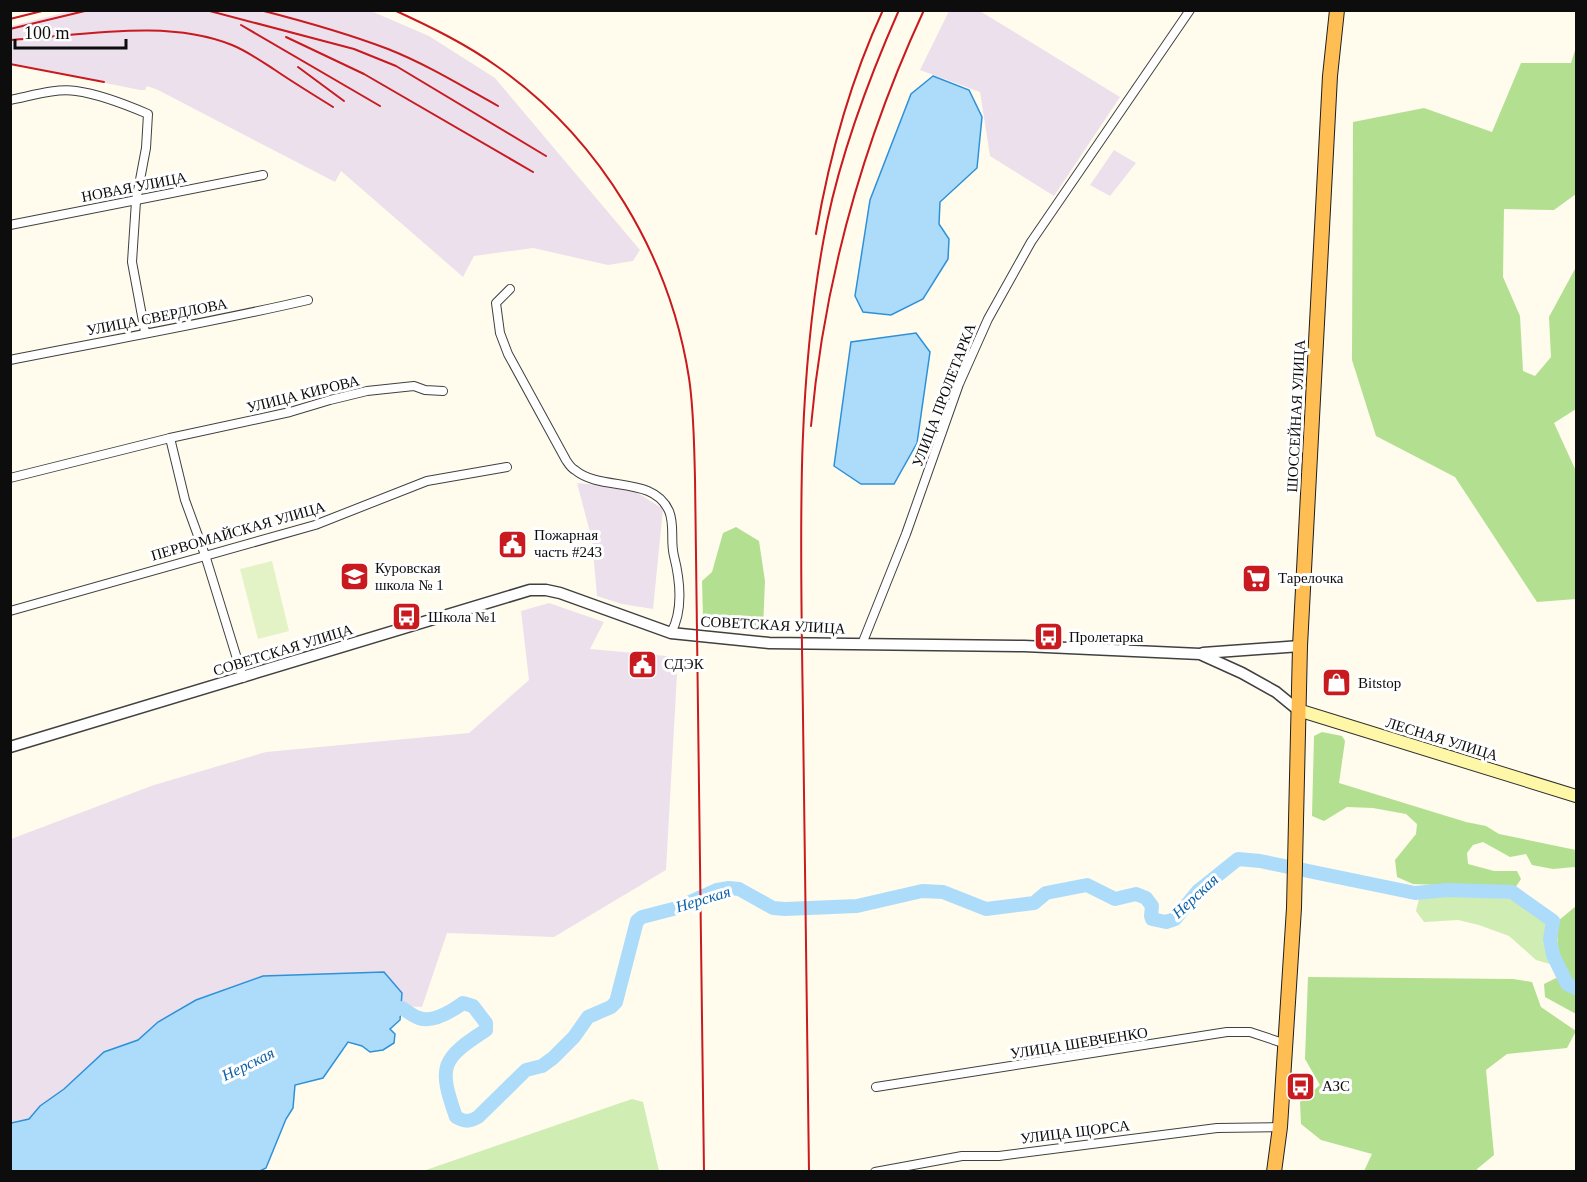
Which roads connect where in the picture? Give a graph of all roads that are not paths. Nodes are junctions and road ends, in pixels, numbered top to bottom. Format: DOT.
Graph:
graph roads {
  1 [pos="1190,10"];
  2 [pos="1337,10"];
  3 [pos="10,100"];
  4 [pos="263,175"];
  5 [pos="136,201"];
  6 [pos="10,225"];
  7 [pos="510,289"];
  8 [pos="308,300"];
  9 [pos="145,332"];
  10 [pos="10,360"];
  11 [pos="443,391"];
  12 [pos="170,438"];
  13 [pos="507,467"];
  14 [pos="10,478"];
  15 [pos="205,555"];
  16 [pos="10,611"];
  17 [pos="671,633"];
  18 [pos="862,644"];
  19 [pos="1300,646"];
  20 [pos="1200,654"];
  21 [pos="243,678"];
  22 [pos="1298,710"];
  23 [pos="10,747"];
  24 [pos="1576,796"];
  25 [pos="1286,1044"];
  26 [pos="876,1087"];
  27 [pos="1280,1127"];
  28 [pos="875,1172"];
  29 [pos="1274,1172"];
  1 -- 18 [label="street, УЛИЦА ПРОЛЕТАРКА"];
  2 -- 19 [label="highway, ШОССЕЙНАЯ УЛИЦА"];
  3 -- 5 [label="street"];
  4 -- 5 [label="street, НОВАЯ УЛИЦА"];
  5 -- 6 [label="street, НОВАЯ УЛИЦА"];
  5 -- 9 [label="street"];
  7 -- 17 [label="street"];
  8 -- 9 [label="street, УЛИЦА СВЕРДЛОВА"];
  9 -- 10 [label="street, УЛИЦА СВЕРДЛОВА"];
  11 -- 12 [label="street, УЛИЦА КИРОВА"];
  12 -- 14 [label="street, УЛИЦА КИРОВА"];
  12 -- 15 [label="street"];
  13 -- 15 [label="street, ПЕРВОМАЙСКАЯ УЛИЦА"];
  15 -- 16 [label="street, ПЕРВОМАЙСКАЯ УЛИЦА"];
  15 -- 21 [label="street"];
  17 -- 18 [label="street, СОВЕТСКАЯ УЛИЦА"];
  17 -- 21 [label="street, СОВЕТСКАЯ УЛИЦА"];
  18 -- 20 [label="street, СОВЕТСКАЯ УЛИЦА"];
  19 -- 20 [label="street"];
  19 -- 22 [label="highway, ШОССЕЙНАЯ УЛИЦА"];
  20 -- 22 [label="street, СОВЕТСКАЯ УЛИЦА"];
  21 -- 23 [label="street, СОВЕТСКАЯ УЛИЦА"];
  22 -- 24 [label="main road, ЛЕСНАЯ УЛИЦА"];
  22 -- 25 [label="highway, ШОССЕЙНАЯ УЛИЦА"];
  25 -- 26 [label="street, УЛИЦА ШЕВЧЕНКО"];
  25 -- 27 [label="highway, ШОССЕЙНАЯ УЛИЦА"];
  27 -- 28 [label="street, УЛИЦА ЩОРСА"];
  27 -- 29 [label="highway, ШОССЕЙНАЯ УЛИЦА"];
}
